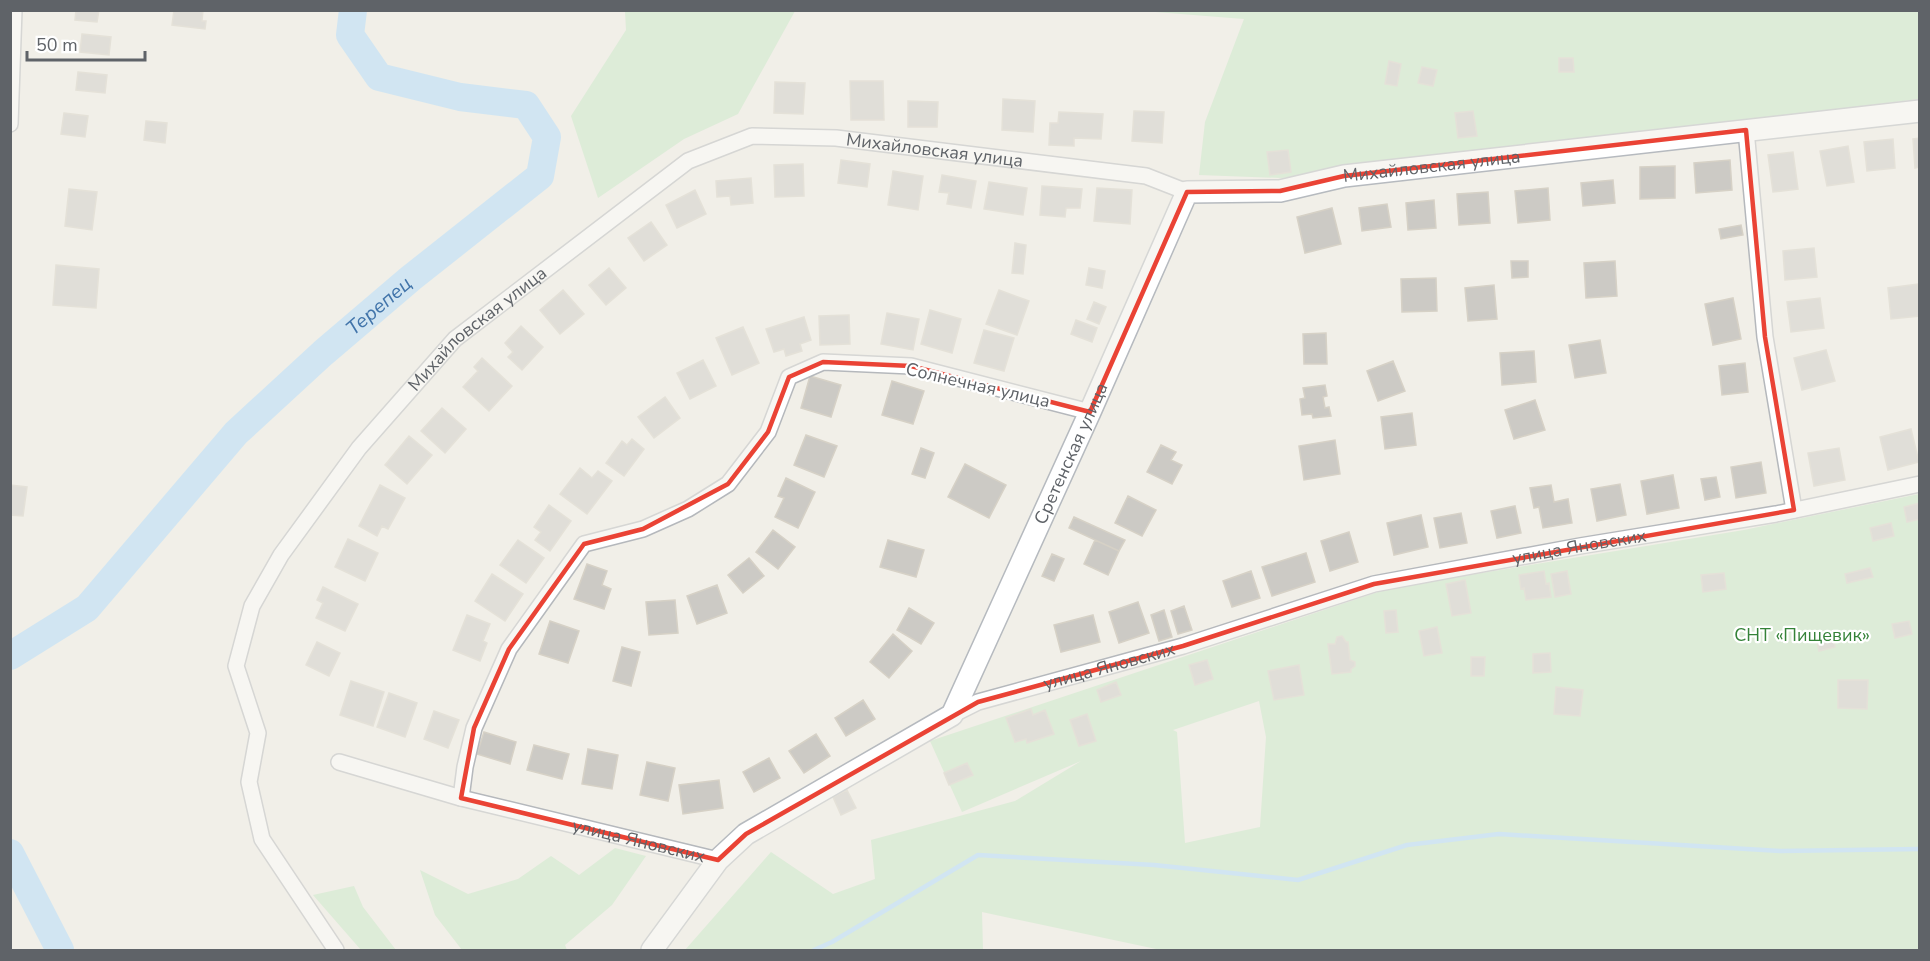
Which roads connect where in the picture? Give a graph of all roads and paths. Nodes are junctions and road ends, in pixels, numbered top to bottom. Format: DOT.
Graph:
graph roads {
  1 [pos="14,10"];
  2 [pos="1920,111"];
  3 [pos="10,124"];
  4 [pos="1746,130"];
  5 [pos="1187,192"];
  6 [pos="1090,412"];
  7 [pos="1920,484"];
  8 [pos="1794,510"];
  9 [pos="952,715"];
  10 [pos="339,762"];
  11 [pos="461,798"];
  12 [pos="718,860"];
  13 [pos="336,951"];
  14 [pos="652,951"];
  1 -- 3 [label="street"];
  2 -- 4 [label="street, Михайловская улица"];
  4 -- 5 [label="street, Михайловская улица"];
  4 -- 8 [label="street"];
  5 -- 6 [label="street, Сретенская улица"];
  5 -- 13 [label="street, Михайловская улица"];
  6 -- 9 [label="street, Сретенская улица"];
  6 -- 11 [label="street, Солнечная улица"];
  7 -- 8 [label="street, улица Яновских"];
  8 -- 9 [label="street, улица Яновских"];
  9 -- 12 [label="street, улица Яновских"];
  10 -- 11 [label="street, улица Яновских"];
  11 -- 12 [label="street, улица Яновских"];
  12 -- 14 [label="street"];
}
